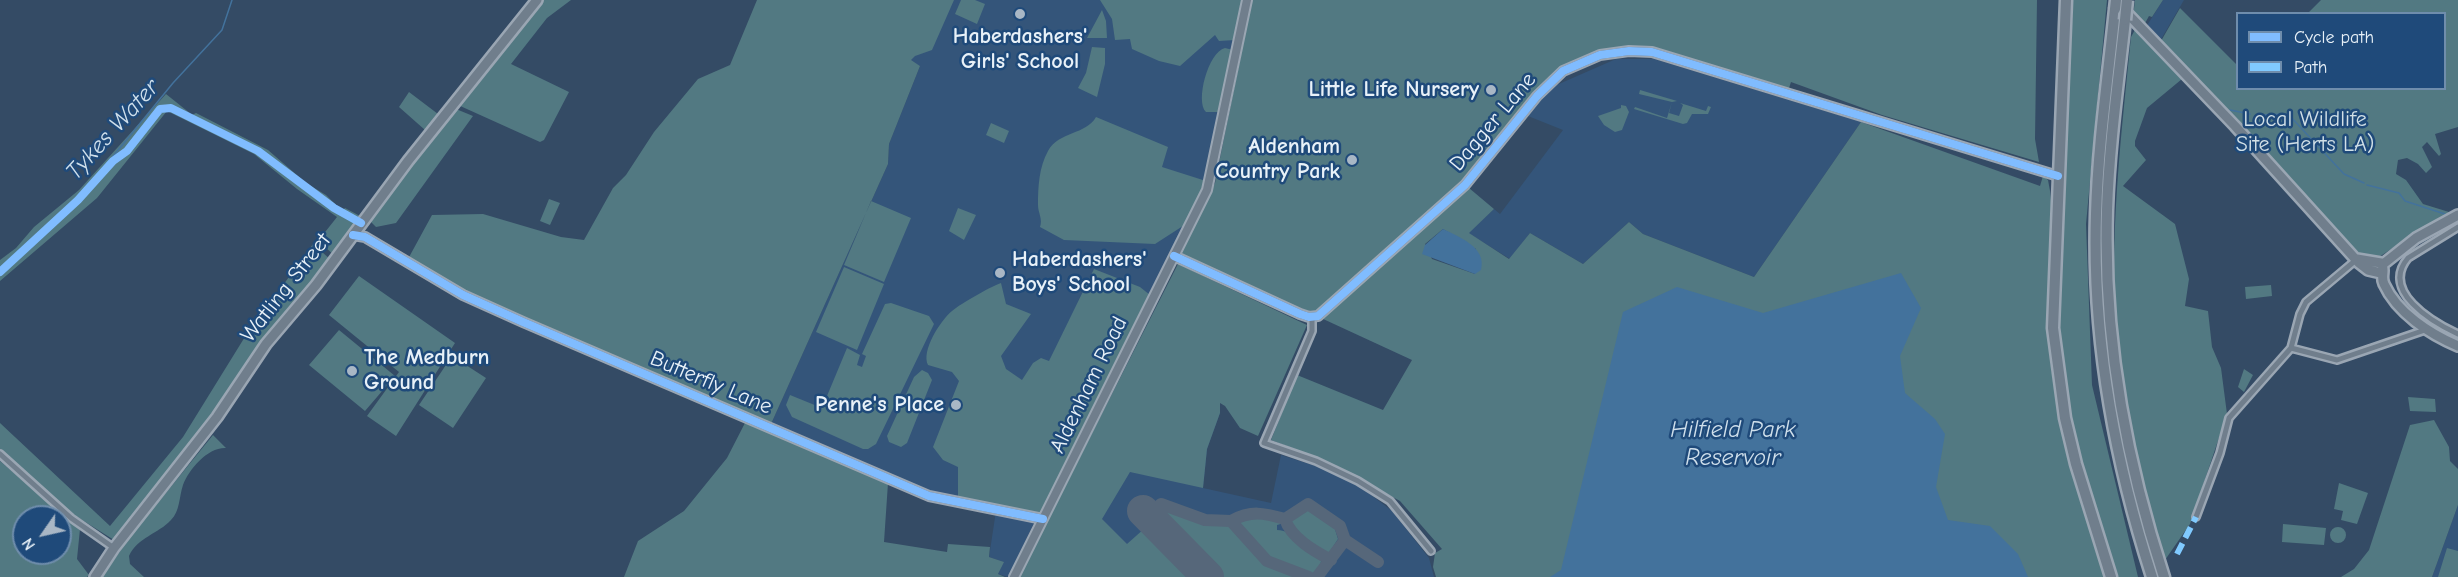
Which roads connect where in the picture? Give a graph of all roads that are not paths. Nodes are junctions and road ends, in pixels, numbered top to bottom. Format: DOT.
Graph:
graph roads {
  1 [pos="537,0"];
  2 [pos="1247,0"];
  3 [pos="2066,0"];
  4 [pos="2127,0"];
  5 [pos="2115,3"];
  6 [pos="2058,176"];
  7 [pos="2458,215"];
  8 [pos="2458,227"];
  9 [pos="360,231"];
  10 [pos="1174,256"];
  11 [pos="2357,259"];
  12 [pos="2378,268"];
  13 [pos="1312,318"];
  14 [pos="2426,330"];
  15 [pos="2458,334"];
  16 [pos="2458,346"];
  17 [pos="2291,348"];
  18 [pos="0,454"];
  19 [pos="2196,517"];
  20 [pos="1043,519"];
  21 [pos="114,548"];
  22 [pos="1431,551"];
  23 [pos="95,577"];
  24 [pos="1014,577"];
  25 [pos="2111,577"];
  26 [pos="2152,577"];
  27 [pos="2164,577"];
  1 -- 9 [label="main road, Watling Street"];
  2 -- 10 [label="street, Aldenham Road"];
  3 -- 6 [label="highway"];
  4 -- 27 [label="highway, bridge"];
  5 -- 11 [label="main road"];
  5 -- 26 [label="highway"];
  6 -- 13 [label="street, Dagger Lane"];
  6 -- 25 [label="highway"];
  7 -- 12 [label="main road"];
  8 -- 15 [label="street"];
  9 -- 20 [label="street, Butterfly Lane"];
  9 -- 21 [label="main road, Watling Street"];
  10 -- 13 [label="street"];
  10 -- 20 [label="street, Aldenham Road"];
  11 -- 12 [label="main road"];
  11 -- 17 [label="street"];
  12 -- 14 [label="main road"];
  13 -- 22 [label="street"];
  14 -- 16 [label="main road"];
  14 -- 17 [label="street"];
  17 -- 19 [label="street"];
  18 -- 21 [label="street"];
  20 -- 24 [label="street, Aldenham Road"];
  21 -- 23 [label="main road, Watling Street"];
}
